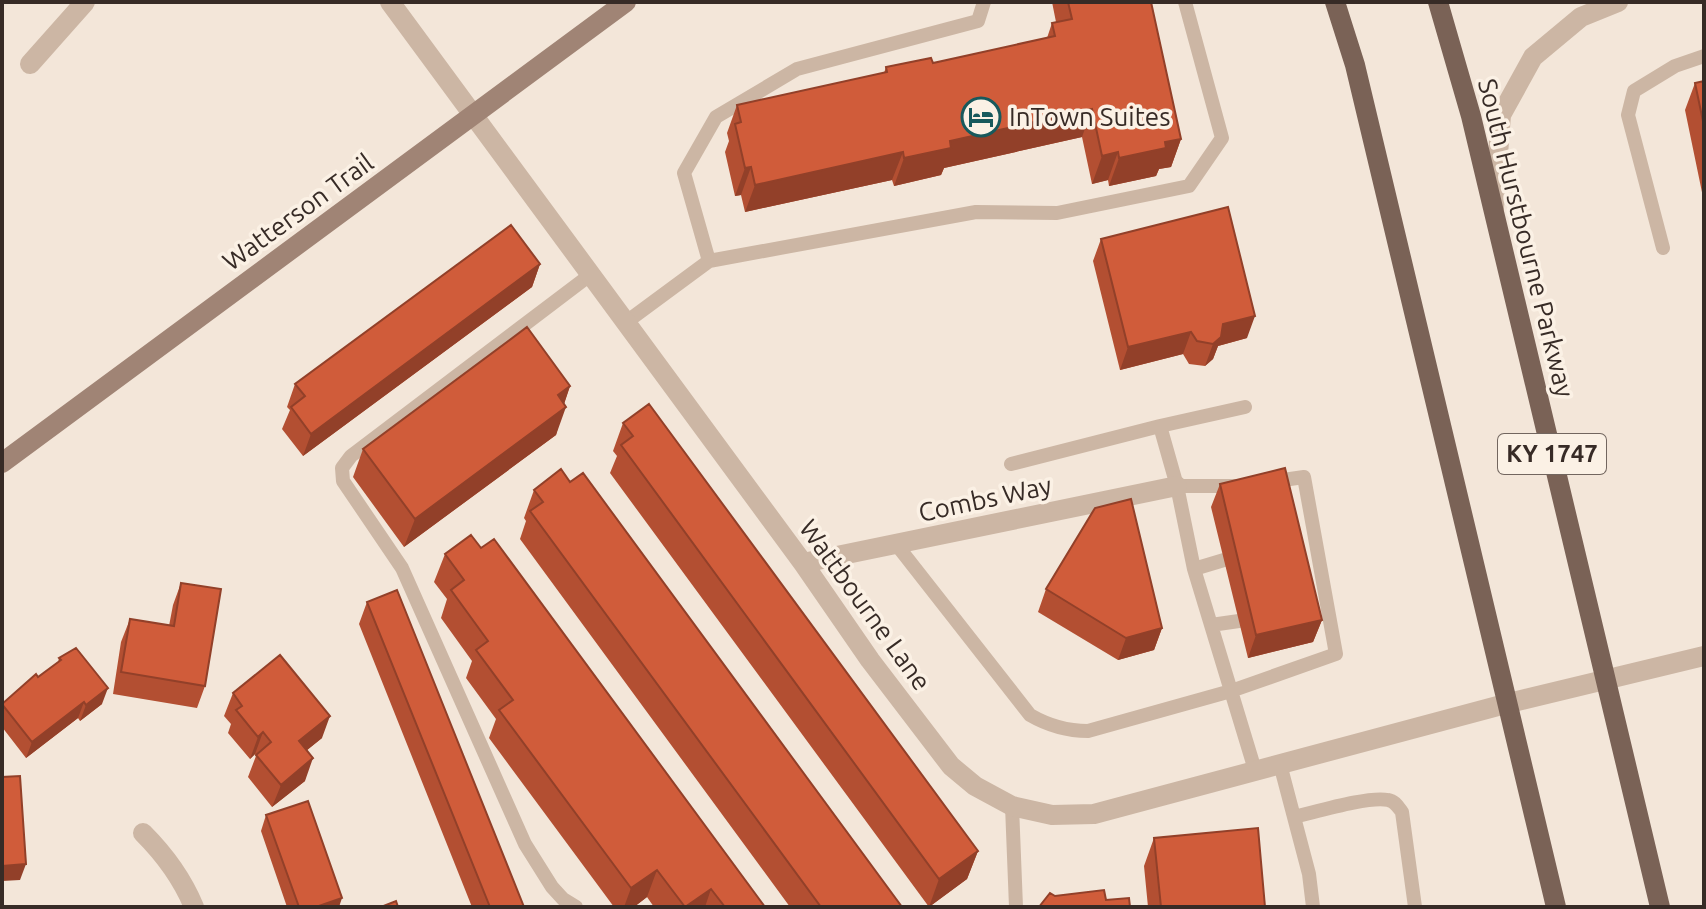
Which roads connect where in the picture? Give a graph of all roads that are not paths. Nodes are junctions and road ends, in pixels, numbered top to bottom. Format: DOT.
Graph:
graph roads {
  1 [pos="85,2"];
  2 [pos="390,2"];
  3 [pos="626,2"];
  4 [pos="984,2"];
  5 [pos="1185,2"];
  6 [pos="1335,2"];
  7 [pos="1438,2"];
  8 [pos="1618,2"];
  9 [pos="1704,56"];
  10 [pos="30,64"];
  11 [pos="472,116"];
  12 [pos="1494,212"];
  13 [pos="1663,248"];
  14 [pos="709,261"];
  15 [pos="590,275"];
  16 [pos="625,323"];
  17 [pos="1245,407"];
  18 [pos="1160,426"];
  19 [pos="2,463"];
  20 [pos="1011,464"];
  21 [pos="1177,486"];
  22 [pos="896,544"];
  23 [pos="1224,560"];
  24 [pos="803,563"];
  25 [pos="1194,569"];
  26 [pos="1239,621"];
  27 [pos="1211,625"];
  28 [pos="1704,656"];
  29 [pos="1605,679"];
  30 [pos="1231,691"];
  31 [pos="1509,703"];
  32 [pos="1280,764"];
  33 [pos="1255,770"];
  34 [pos="1012,806"];
  35 [pos="1294,817"];
  36 [pos="143,833"];
  37 [pos="194,907"];
  38 [pos="576,907"];
  39 [pos="1016,907"];
  40 [pos="1313,907"];
  41 [pos="1415,907"];
  42 [pos="1556,907"];
  43 [pos="1660,907"];
  1 -- 10 [label="street"];
  2 -- 11 [label="street, Wattbourne Lane"];
  3 -- 11 [label="main road, Watterson Trail"];
  4 -- 14 [label="lane"];
  5 -- 14 [label="lane"];
  6 -- 31 [label="main road"];
  7 -- 12 [label="main road, South Hurstbourne Parkway / KY 1747"];
  8 -- 12 [label="street"];
  9 -- 13 [label="lane"];
  11 -- 15 [label="street, Wattbourne Lane"];
  11 -- 19 [label="main road, Watterson Trail"];
  12 -- 29 [label="main road, South Hurstbourne Parkway / KY 1747"];
  14 -- 16 [label="lane"];
  15 -- 16 [label="street, Wattbourne Lane"];
  15 -- 38 [label="lane"];
  16 -- 24 [label="street, Wattbourne Lane"];
  17 -- 18 [label="lane"];
  18 -- 20 [label="lane"];
  18 -- 21 [label="lane"];
  21 -- 22 [label="street, Combs Way"];
  21 -- 25 [label="lane"];
  21 -- 30 [label="lane"];
  22 -- 24 [label="street, Combs Way"];
  22 -- 30 [label="lane"];
  23 -- 25 [label="lane"];
  24 -- 34 [label="street, Wattbourne Lane"];
  25 -- 27 [label="lane"];
  26 -- 27 [label="lane"];
  27 -- 30 [label="lane"];
  28 -- 29 [label="street, Wattbourne Lane"];
  29 -- 31 [label="street, Wattbourne Lane"];
  29 -- 43 [label="main road, South Hurstbourne Parkway / KY 1747"];
  30 -- 33 [label="lane"];
  31 -- 32 [label="street, Wattbourne Lane"];
  31 -- 42 [label="main road"];
  32 -- 33 [label="street, Wattbourne Lane"];
  32 -- 35 [label="lane"];
  33 -- 34 [label="street, Wattbourne Lane"];
  34 -- 39 [label="lane"];
  35 -- 40 [label="lane"];
  35 -- 41 [label="lane"];
  36 -- 37 [label="street"];
}
